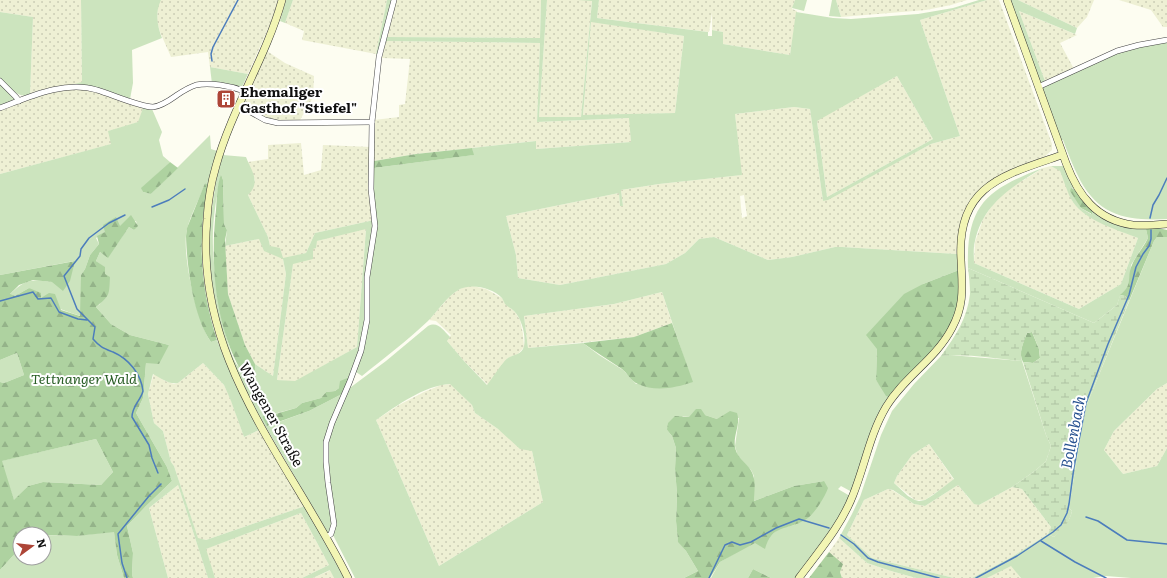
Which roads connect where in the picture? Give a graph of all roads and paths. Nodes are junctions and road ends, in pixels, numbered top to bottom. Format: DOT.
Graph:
graph roads {
  1 [pos="282,0"];
  2 [pos="394,0"];
  3 [pos="1006,0"];
  4 [pos="1167,40"];
  5 [pos="0,81"];
  6 [pos="1038,87"];
  7 [pos="244,91"];
  8 [pos="19,101"];
  9 [pos="238,105"];
  10 [pos="0,108"];
  11 [pos="372,122"];
  12 [pos="1062,155"];
  13 [pos="1167,224"];
  14 [pos="326,537"];
  15 [pos="801,576"];
  16 [pos="348,578"];
  1 -- 7 [label="main road, Wangener Straße"];
  2 -- 11 [label="street"];
  3 -- 6 [label="main road"];
  4 -- 6 [label="street"];
  5 -- 8 [label="street"];
  6 -- 12 [label="main road"];
  7 -- 8 [label="street"];
  7 -- 9 [label="main road, Wangener Straße"];
  8 -- 10 [label="street"];
  9 -- 11 [label="street"];
  9 -- 14 [label="main road, Wangener Straße"];
  11 -- 14 [label="street"];
  12 -- 13 [label="main road"];
  12 -- 15 [label="main road"];
  14 -- 16 [label="main road, Wangener Straße"];
}
